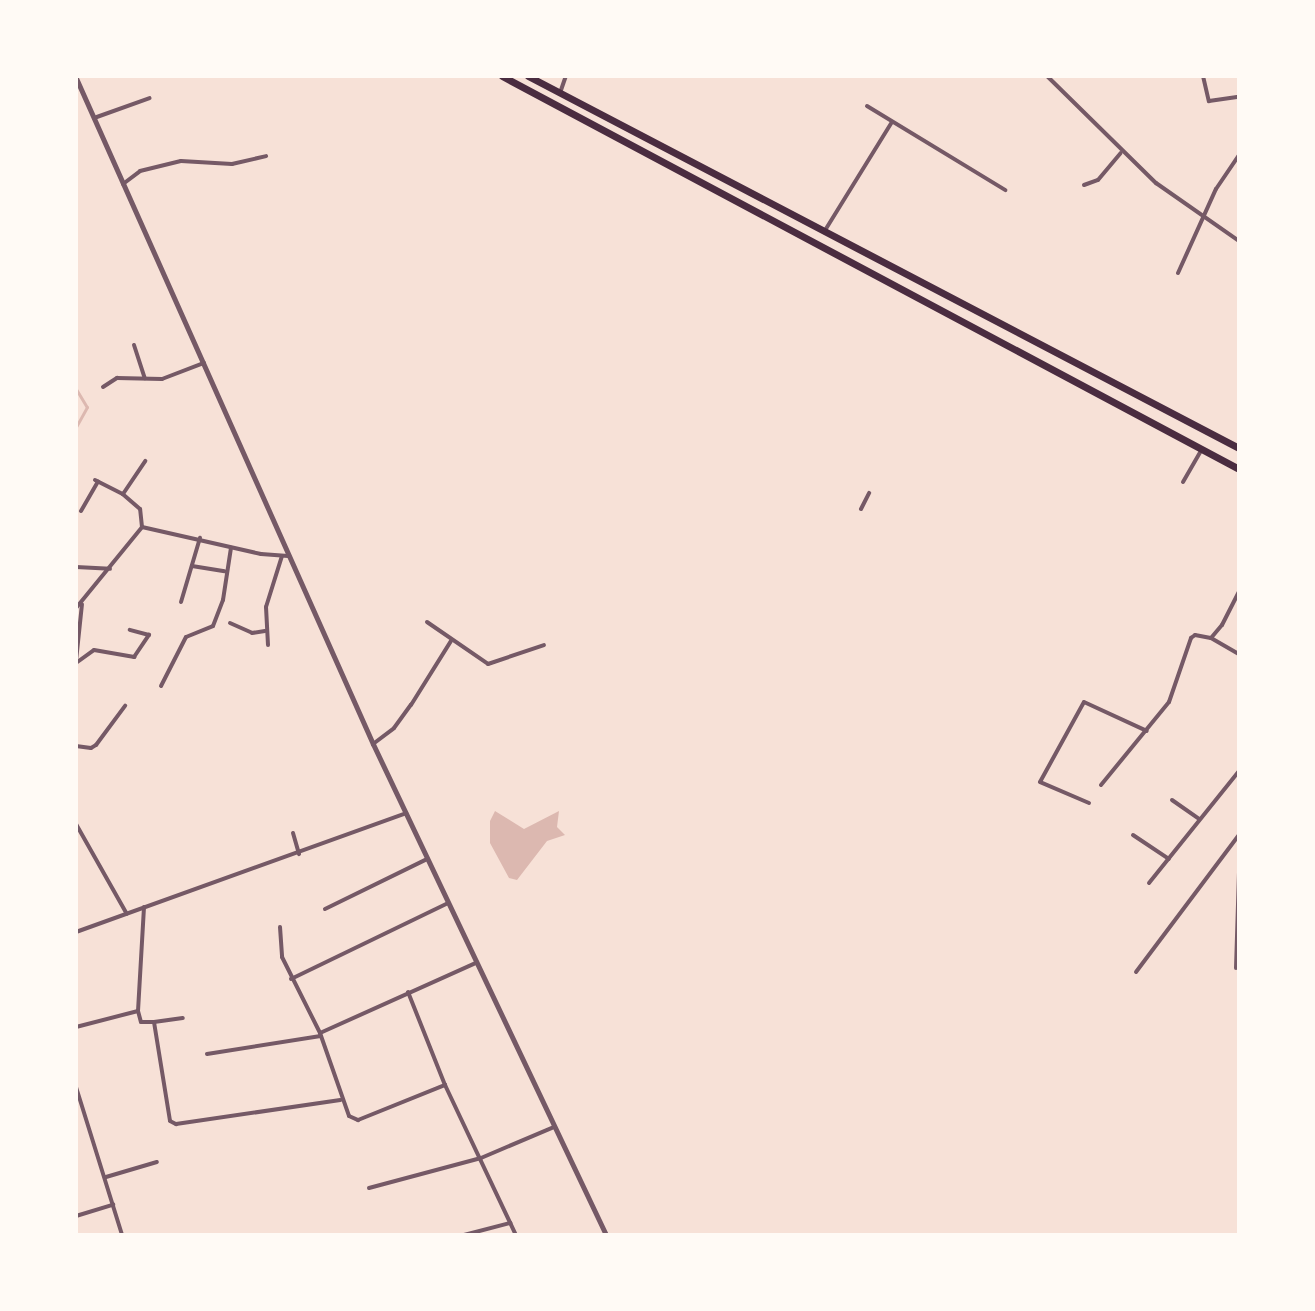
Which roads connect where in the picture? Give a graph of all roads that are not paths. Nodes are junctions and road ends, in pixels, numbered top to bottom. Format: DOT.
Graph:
graph roads {
  1 [pos="502,76"];
  2 [pos="528,76"];
  3 [pos="566,76"];
  4 [pos="1047,76"];
  5 [pos="1203,76"];
  6 [pos="76,78"];
  7 [pos="560,93"];
  8 [pos="1239,97"];
  9 [pos="150,98"];
  10 [pos="867,106"];
  11 [pos="94,118"];
  12 [pos="892,122"];
  13 [pos="1121,153"];
  14 [pos="1239,155"];
  15 [pos="266,156"];
  16 [pos="123,184"];
  17 [pos="1084,185"];
  18 [pos="1005,190"];
  19 [pos="1204,218"];
  20 [pos="823,232"];
  21 [pos="1239,241"];
  22 [pos="817,244"];
  23 [pos="1178,273"];
  24 [pos="134,345"];
  25 [pos="204,363"];
  26 [pos="145,378"];
  27 [pos="103,387"];
  28 [pos="1239,448"];
  29 [pos="1202,449"];
  30 [pos="145,461"];
  31 [pos="1239,469"];
  32 [pos="1183,482"];
  33 [pos="869,493"];
  34 [pos="123,494"];
  35 [pos="861,509"];
  36 [pos="81,511"];
  37 [pos="142,527"];
  38 [pos="200,538"];
  39 [pos="231,548"];
  40 [pos="285,556"];
  41 [pos="192,566"];
  42 [pos="76,567"];
  43 [pos="110,569"];
  44 [pos="225,571"];
  45 [pos="1239,592"];
  46 [pos="181,602"];
  47 [pos="82,604"];
  48 [pos="76,608"];
  49 [pos="427,622"];
  50 [pos="230,623"];
  51 [pos="130,630"];
  52 [pos="265,631"];
  53 [pos="1211,638"];
  54 [pos="451,641"];
  55 [pos="268,645"];
  56 [pos="544,645"];
  57 [pos="1239,654"];
  58 [pos="76,662"];
  59 [pos="161,686"];
  60 [pos="125,706"];
  61 [pos="1147,731"];
  62 [pos="373,744"];
  63 [pos="76,746"];
  64 [pos="1239,771"];
  65 [pos="1101,785"];
  66 [pos="1172,800"];
  67 [pos="1089,803"];
  68 [pos="406,813"];
  69 [pos="1199,819"];
  70 [pos="76,824"];
  71 [pos="293,833"];
  72 [pos="1133,835"];
  73 [pos="1239,835"];
  74 [pos="299,854"];
  75 [pos="430,858"];
  76 [pos="1169,859"];
  77 [pos="1239,870"];
  78 [pos="1149,883"];
  79 [pos="450,902"];
  80 [pos="144,907"];
  81 [pos="325,909"];
  82 [pos="127,914"];
  83 [pos="280,927"];
  84 [pos="76,932"];
  85 [pos="479,962"];
  86 [pos="1236,968"];
  87 [pos="1136,972"];
  88 [pos="291,979"];
  89 [pos="408,992"];
  90 [pos="138,1011"];
  91 [pos="183,1018"];
  92 [pos="154,1022"];
  93 [pos="76,1027"];
  94 [pos="320,1035"];
  95 [pos="207,1054"];
  96 [pos="445,1085"];
  97 [pos="76,1087"];
  98 [pos="340,1100"];
  99 [pos="556,1126"];
  100 [pos="481,1158"];
  101 [pos="157,1162"];
  102 [pos="105,1177"];
  103 [pos="369,1188"];
  104 [pos="113,1205"];
  105 [pos="76,1216"];
  106 [pos="510,1223"];
  107 [pos="122,1235"];
  108 [pos="464,1235"];
  109 [pos="516,1235"];
  110 [pos="606,1235"];
  1 -- 22 [label="main road"];
  2 -- 7 [label="main road"];
  3 -- 7 [label="street"];
  4 -- 13 [label="street"];
  5 -- 8 [label="street"];
  6 -- 11 [label="street"];
  7 -- 20 [label="main road"];
  9 -- 11 [label="street"];
  10 -- 12 [label="street"];
  11 -- 16 [label="street"];
  12 -- 18 [label="street"];
  12 -- 20 [label="street"];
  13 -- 17 [label="street"];
  13 -- 19 [label="street"];
  14 -- 19 [label="street"];
  15 -- 16 [label="street"];
  16 -- 25 [label="street"];
  19 -- 21 [label="street"];
  19 -- 23 [label="street"];
  20 -- 22 [label="main road"];
  20 -- 28 [label="main road"];
  22 -- 29 [label="main road"];
  24 -- 26 [label="street"];
  25 -- 26 [label="street"];
  25 -- 40 [label="street"];
  26 -- 27 [label="street"];
  29 -- 31 [label="main road"];
  29 -- 32 [label="street"];
  30 -- 34 [label="street"];
  33 -- 35 [label="street"];
  34 -- 36 [label="street"];
  34 -- 37 [label="street"];
  37 -- 38 [label="street"];
  37 -- 43 [label="street"];
  38 -- 39 [label="street"];
  38 -- 41 [label="street"];
  39 -- 40 [label="street"];
  39 -- 44 [label="street"];
  40 -- 52 [label="street"];
  40 -- 62 [label="street"];
  41 -- 44 [label="street"];
  41 -- 46 [label="street"];
  42 -- 43 [label="street"];
  43 -- 47 [label="street"];
  44 -- 59 [label="street"];
  45 -- 53 [label="street"];
  47 -- 48 [label="street"];
  47 -- 58 [label="street"];
  49 -- 54 [label="street"];
  50 -- 52 [label="street"];
  51 -- 58 [label="street"];
  52 -- 55 [label="street"];
  53 -- 57 [label="street"];
  53 -- 61 [label="street"];
  54 -- 56 [label="street"];
  54 -- 62 [label="street"];
  60 -- 63 [label="street"];
  61 -- 65 [label="street"];
  61 -- 67 [label="street"];
  62 -- 68 [label="street"];
  64 -- 69 [label="street"];
  66 -- 69 [label="street"];
  68 -- 74 [label="street"];
  68 -- 75 [label="street"];
  69 -- 76 [label="street"];
  70 -- 82 [label="street"];
  71 -- 74 [label="street"];
  72 -- 76 [label="street"];
  73 -- 87 [label="street"];
  74 -- 80 [label="street"];
  75 -- 79 [label="street"];
  75 -- 81 [label="street"];
  76 -- 78 [label="street"];
  77 -- 86 [label="street"];
  79 -- 85 [label="street"];
  79 -- 88 [label="street"];
  80 -- 82 [label="street"];
  80 -- 90 [label="street"];
  82 -- 84 [label="street"];
  83 -- 88 [label="street"];
  85 -- 89 [label="street"];
  85 -- 99 [label="street"];
  88 -- 94 [label="street"];
  89 -- 94 [label="street"];
  89 -- 96 [label="street"];
  90 -- 92 [label="street"];
  90 -- 93 [label="street"];
  91 -- 92 [label="street"];
  92 -- 98 [label="street"];
  94 -- 95 [label="street"];
  94 -- 98 [label="street"];
  96 -- 98 [label="street"];
  96 -- 100 [label="street"];
  97 -- 102 [label="street"];
  99 -- 100 [label="street"];
  99 -- 110 [label="street"];
  100 -- 103 [label="street"];
  100 -- 106 [label="street"];
  101 -- 102 [label="street"];
  102 -- 104 [label="street"];
  104 -- 105 [label="street"];
  104 -- 107 [label="street"];
  106 -- 108 [label="street"];
  106 -- 109 [label="street"];
}
